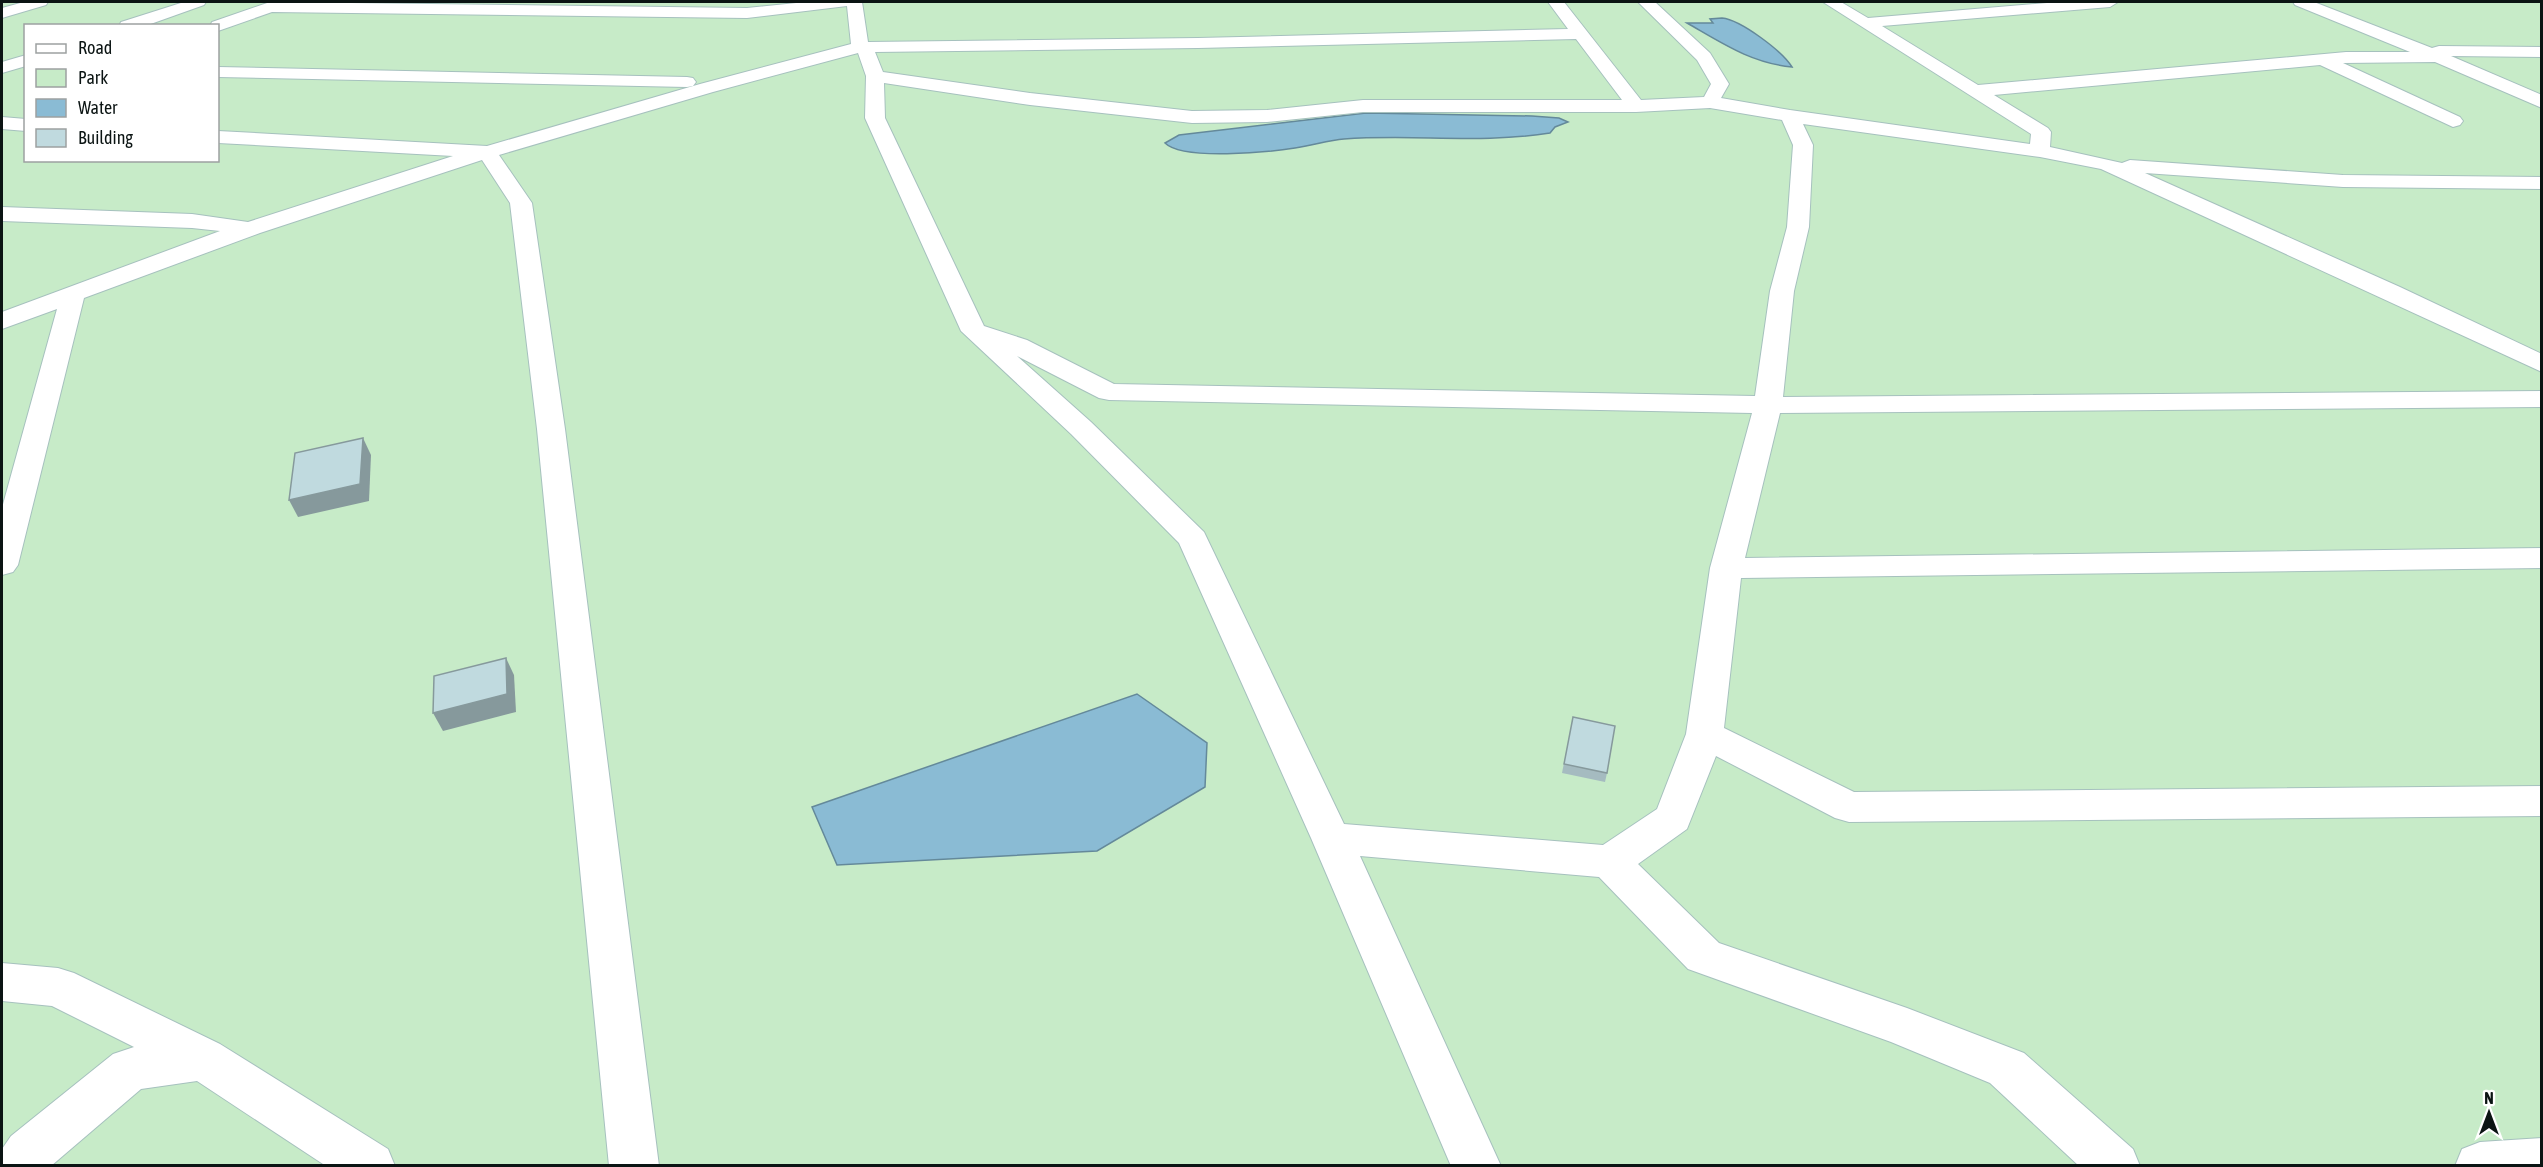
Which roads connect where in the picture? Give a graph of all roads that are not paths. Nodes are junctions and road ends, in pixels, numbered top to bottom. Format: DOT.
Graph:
graph roads {
  1 [pos="40,2"];
  2 [pos="198,2"];
  3 [pos="845,2"];
  4 [pos="854,2"];
  5 [pos="1556,2"];
  6 [pos="1646,2"];
  7 [pos="1831,2"];
  8 [pos="2110,2"];
  9 [pos="2301,2"];
  10 [pos="277,4"];
  11 [pos="2,13"];
  12 [pos="1865,23"];
  13 [pos="133,24"];
  14 [pos="219,26"];
  15 [pos="1582,34"];
  16 [pos="2541,52"];
  17 [pos="867,57"];
  18 [pos="2438,57"];
  19 [pos="2321,60"];
  20 [pos="24,61"];
  21 [pos="2,68"];
  22 [pos="219,72"];
  23 [pos="722,82"];
  24 [pos="1975,92"];
  25 [pos="1710,102"];
  26 [pos="2541,102"];
  27 [pos="1636,106"];
  28 [pos="1790,116"];
  29 [pos="2453,121"];
  30 [pos="2,123"];
  31 [pos="24,125"];
  32 [pos="219,136"];
  33 [pos="2040,151"];
  34 [pos="487,153"];
  35 [pos="2107,164"];
  36 [pos="2541,183"];
  37 [pos="2,214"];
  38 [pos="251,229"];
  39 [pos="73,295"];
  40 [pos="2,321"];
  41 [pos="974,331"];
  42 [pos="2541,364"];
  43 [pos="2541,399"];
  44 [pos="1768,405"];
  45 [pos="2541,558"];
  46 [pos="2,565"];
  47 [pos="1726,568"];
  48 [pos="1705,734"];
  49 [pos="2541,801"];
  50 [pos="1331,838"];
  51 [pos="1610,862"];
  52 [pos="2,982"];
  53 [pos="202,1059"];
  54 [pos="2541,1162"];
  55 [pos="19,1166"];
  56 [pos="370,1166"];
  57 [pos="634,1166"];
  58 [pos="1476,1166"];
  59 [pos="2115,1166"];
  60 [pos="2480,1166"];
  1 -- 11 [label="street"];
  2 -- 13 [label="street"];
  3 -- 10 [label="street"];
  4 -- 17 [label="street"];
  5 -- 15 [label="street"];
  6 -- 25 [label="street"];
  7 -- 12 [label="street"];
  8 -- 12 [label="street"];
  9 -- 18 [label="street"];
  10 -- 14 [label="street"];
  12 -- 24 [label="street"];
  15 -- 17 [label="street"];
  15 -- 27 [label="street"];
  16 -- 18 [label="street"];
  17 -- 23 [label="street"];
  17 -- 27 [label="street"];
  17 -- 41 [label="street"];
  18 -- 19 [label="street"];
  18 -- 26 [label="street"];
  19 -- 24 [label="street"];
  19 -- 29 [label="street"];
  20 -- 21 [label="street"];
  22 -- 23 [label="street"];
  23 -- 34 [label="street"];
  24 -- 33 [label="street"];
  25 -- 27 [label="street"];
  25 -- 28 [label="street"];
  28 -- 33 [label="street"];
  28 -- 44 [label="street"];
  30 -- 31 [label="street"];
  32 -- 34 [label="street"];
  33 -- 35 [label="street"];
  34 -- 38 [label="street"];
  34 -- 57 [label="street"];
  35 -- 36 [label="street"];
  35 -- 42 [label="street"];
  37 -- 38 [label="street"];
  38 -- 39 [label="street"];
  39 -- 40 [label="street"];
  39 -- 46 [label="street"];
  41 -- 44 [label="street"];
  41 -- 50 [label="street"];
  43 -- 44 [label="street"];
  44 -- 47 [label="street"];
  45 -- 47 [label="street"];
  47 -- 48 [label="street"];
  48 -- 49 [label="street"];
  48 -- 51 [label="street"];
  50 -- 51 [label="street"];
  50 -- 58 [label="street"];
  51 -- 59 [label="street"];
  52 -- 53 [label="street"];
  53 -- 55 [label="street"];
  53 -- 56 [label="street"];
  54 -- 60 [label="street"];
}
